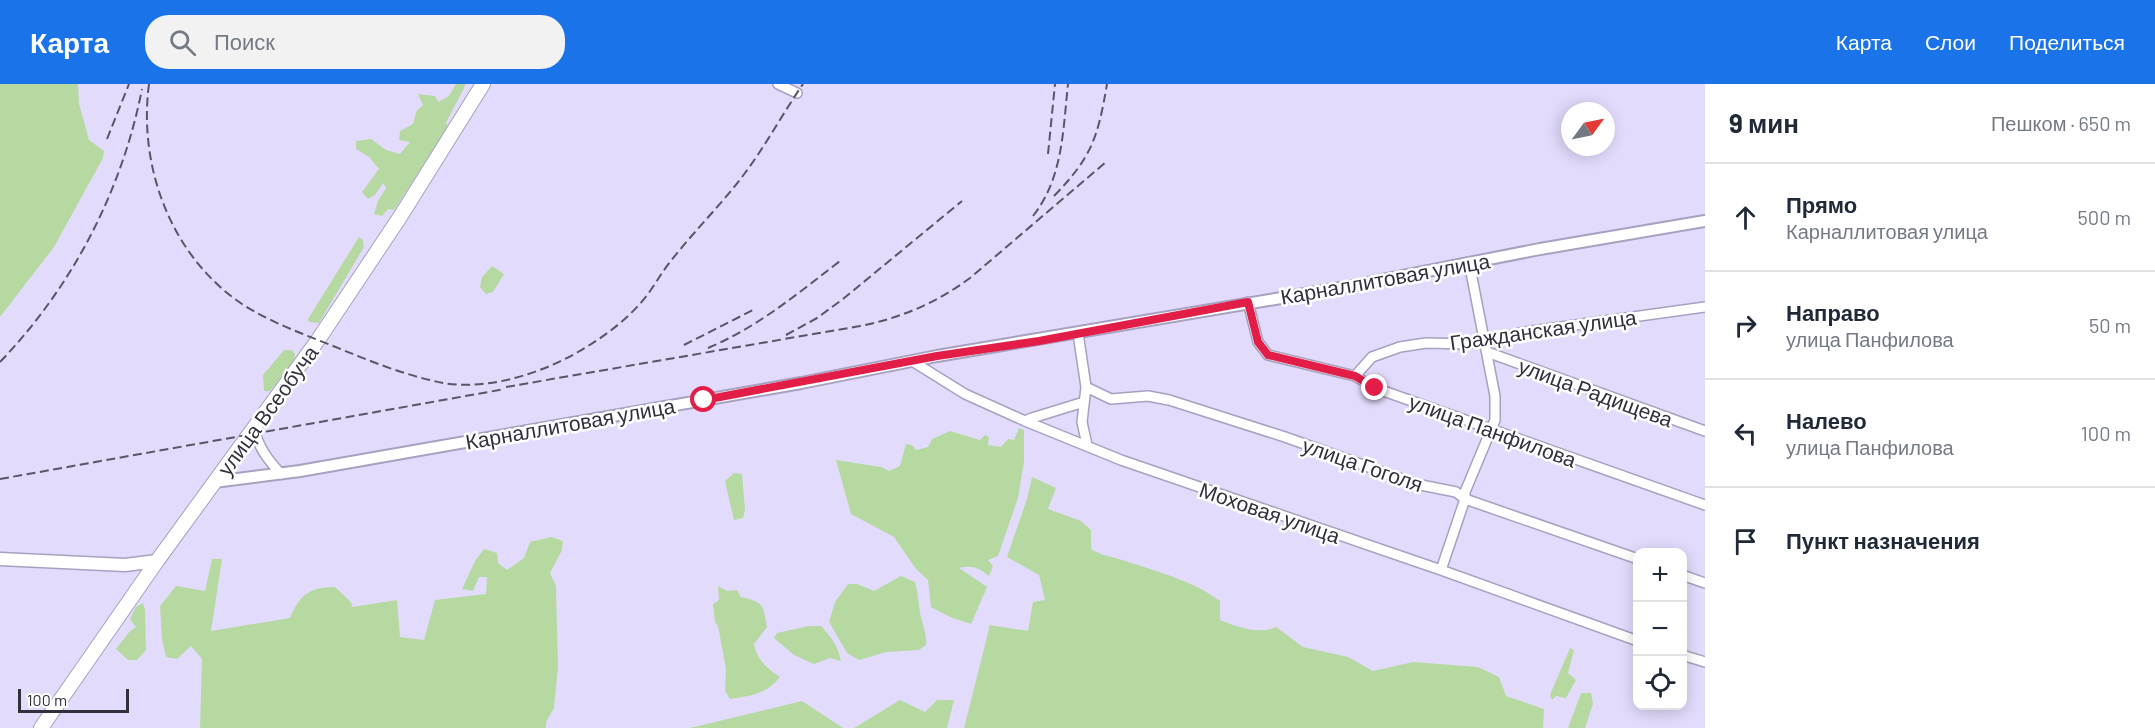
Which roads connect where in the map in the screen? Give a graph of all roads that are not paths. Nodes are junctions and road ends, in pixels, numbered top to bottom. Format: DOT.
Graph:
graph roads {
  1 [pos="483,84"];
  2 [pos="778,84"];
  3 [pos="797,93"];
  4 [pos="1705,221"];
  5 [pos="1469,262"];
  6 [pos="1248,302"];
  7 [pos="1705,307"];
  8 [pos="1077,333"];
  9 [pos="1484,339"];
  10 [pos="1487,352"];
  11 [pos="912,362"];
  12 [pos="1355,376"];
  13 [pos="1086,387"];
  14 [pos="1084,402"];
  15 [pos="1025,421"];
  16 [pos="254,428"];
  17 [pos="1492,429"];
  18 [pos="1705,431"];
  19 [pos="1087,445"];
  20 [pos="278,475"];
  21 [pos="214,482"];
  22 [pos="1465,498"];
  23 [pos="1705,505"];
  24 [pos="1633,557"];
  25 [pos="0,559"];
  26 [pos="157,561"];
  27 [pos="1442,570"];
  28 [pos="1687,576"];
  29 [pos="1705,583"];
  30 [pos="1633,639"];
  31 [pos="1686,656"];
  32 [pos="1705,662"];
  33 [pos="41,728"];
  1 -- 16 [label="main road, улица Всеобуча"];
  2 -- 3 [label="street"];
  4 -- 5 [label="street, Карналлитовая улица"];
  5 -- 6 [label="street, Карналлитовая улица"];
  5 -- 9 [label="street"];
  6 -- 8 [label="street, Карналлитовая улица"];
  6 -- 12 [label="street, улица Панфилова"];
  7 -- 9 [label="street, Гражданская улица"];
  8 -- 11 [label="street, Карналлитовая улица"];
  8 -- 13 [label="street"];
  9 -- 10 [label="street"];
  9 -- 12 [label="street, Гражданская улица"];
  10 -- 17 [label="street"];
  10 -- 18 [label="street, улица Радищева"];
  11 -- 15 [label="street, Моховая улица"];
  11 -- 20 [label="street, Карналлитовая улица"];
  12 -- 17 [label="street, улица Панфилова"];
  13 -- 14 [label="street"];
  13 -- 22 [label="street, улица Гоголя"];
  14 -- 15 [label="street"];
  14 -- 19 [label="street"];
  15 -- 19 [label="street, Моховая улица"];
  16 -- 20 [label="street"];
  16 -- 21 [label="main road, улица Всеобуча"];
  17 -- 22 [label="street"];
  17 -- 23 [label="street, улица Панфилова"];
  19 -- 27 [label="street, Моховая улица"];
  20 -- 21 [label="street, Карналлитовая улица"];
  21 -- 26 [label="main road, улица Всеобуча"];
  22 -- 24 [label="street, улица Гоголя"];
  22 -- 27 [label="street"];
  25 -- 26 [label="main road"];
  26 -- 33 [label="main road, улица Всеобуча"];
  27 -- 30 [label="street, Моховая улица"];
  28 -- 29 [label="street"];
  31 -- 32 [label="street"];
}
